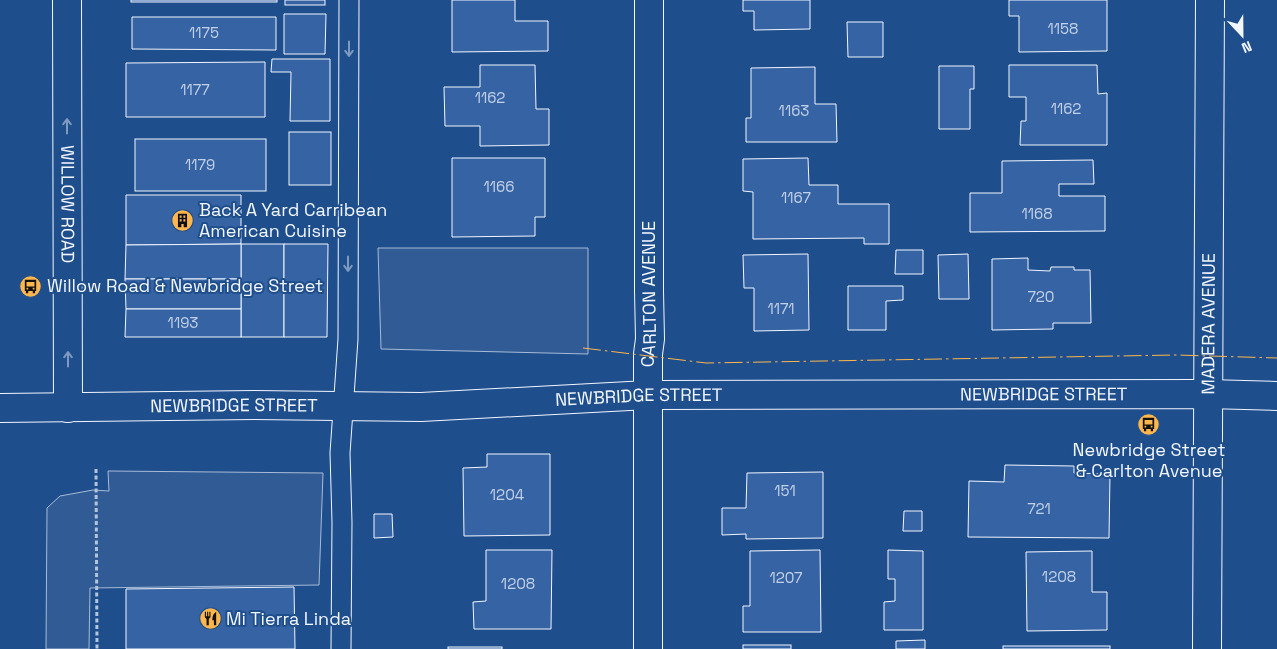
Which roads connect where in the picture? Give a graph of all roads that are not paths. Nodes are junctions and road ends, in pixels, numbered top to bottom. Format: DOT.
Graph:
graph roads {
  1 [pos="67,0"];
  2 [pos="349,0"];
  3 [pos="649,0"];
  4 [pos="1210,0"];
  5 [pos="648,394"];
  6 [pos="1208,394"];
  7 [pos="1277,396"];
  8 [pos="344,407"];
  9 [pos="0,408"];
  10 [pos="68,408"];
  11 [pos="341,649"];
  12 [pos="648,649"];
  13 [pos="1208,649"];
  10 -- 1 [label="street, WILLOW ROAD, one-way"];
  2 -- 8 [label="lane, one-way"];
  3 -- 5 [label="street, CARLTON AVENUE"];
  4 -- 6 [label="street, MADERA AVENUE"];
  5 -- 6 [label="street, NEWBRIDGE STREET"];
  5 -- 8 [label="street, NEWBRIDGE STREET"];
  5 -- 12 [label="street, CARLTON AVENUE"];
  6 -- 7 [label="street, NEWBRIDGE STREET"];
  6 -- 13 [label="street, MADERA AVENUE"];
  8 -- 10 [label="street, NEWBRIDGE STREET"];
  8 -- 11 [label="lane"];
  9 -- 10 [label="street, NEWBRIDGE STREET"];
}
